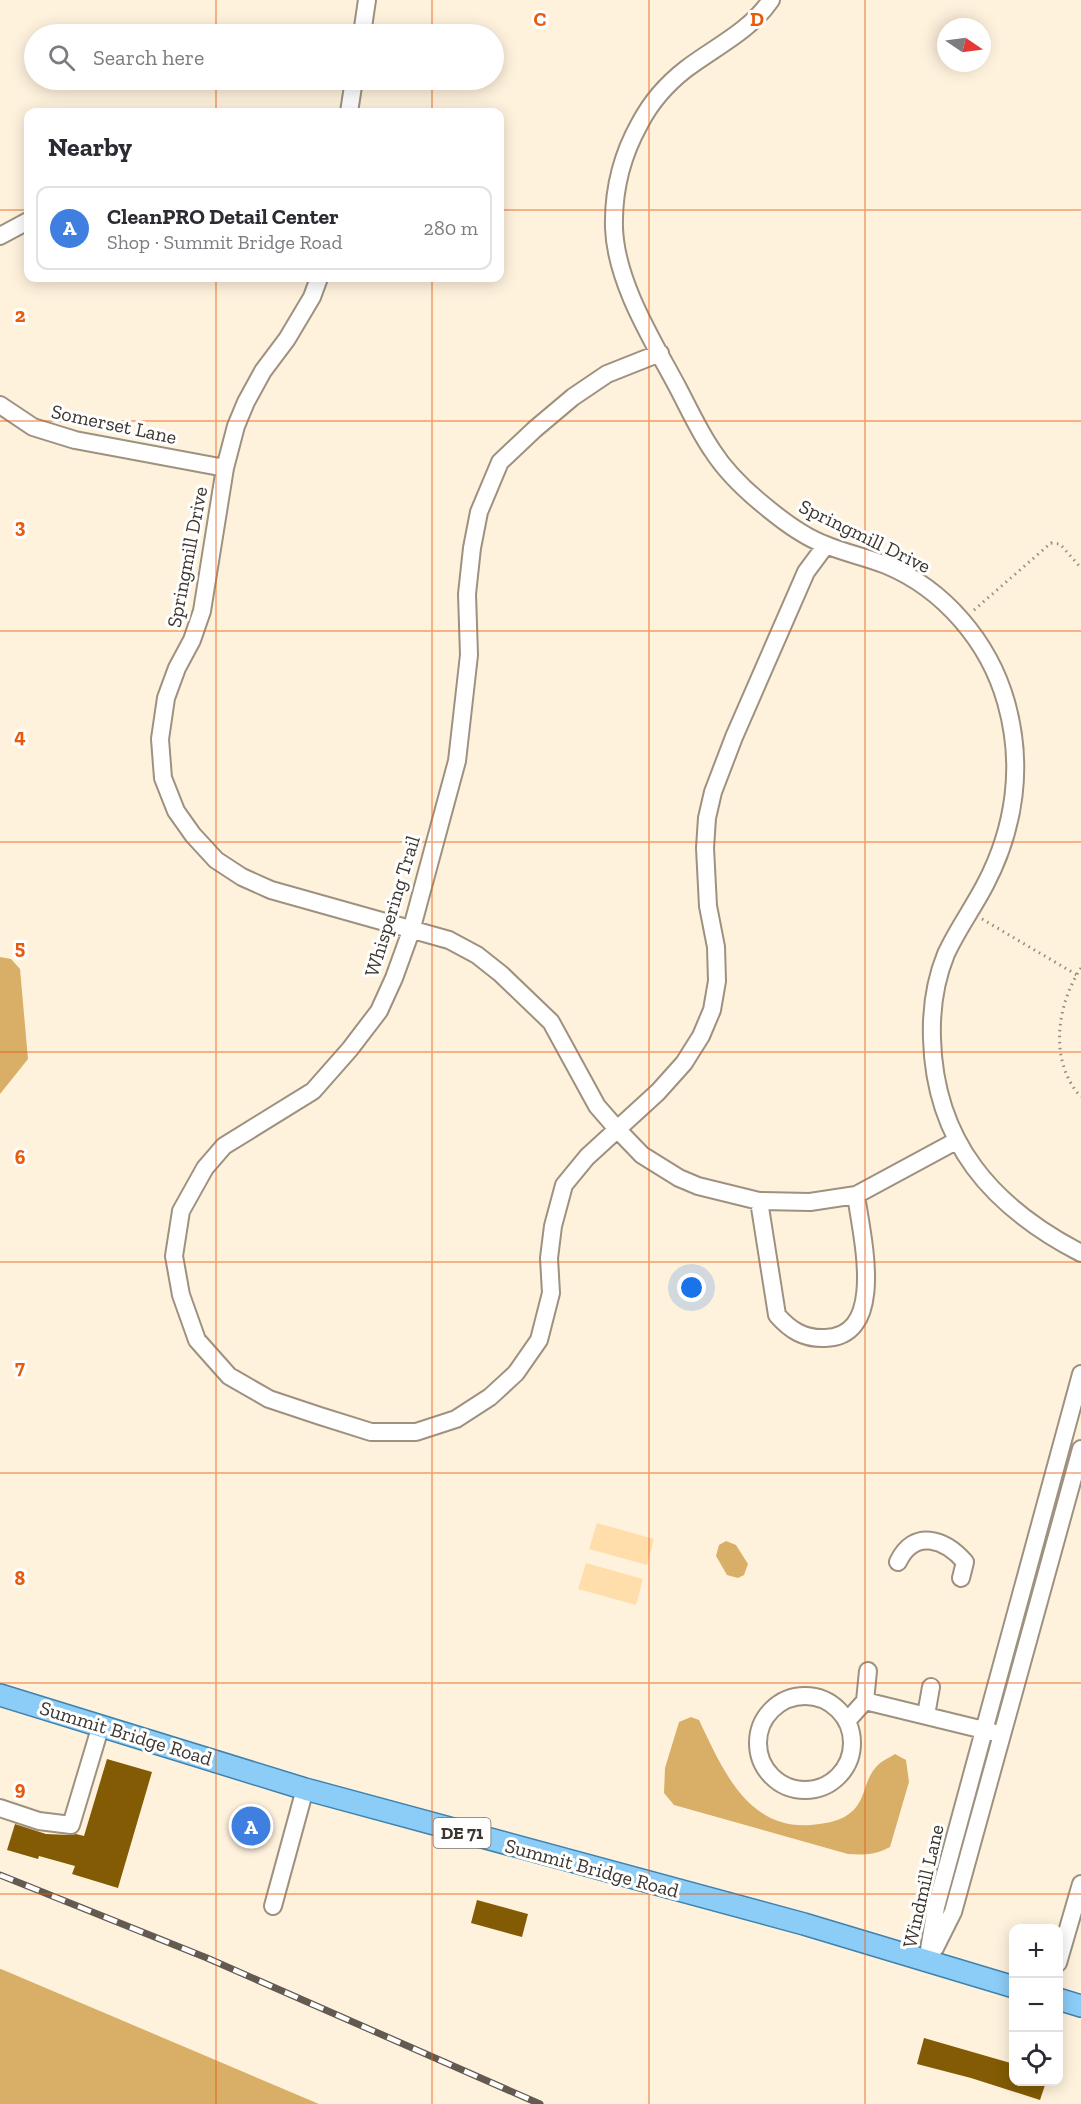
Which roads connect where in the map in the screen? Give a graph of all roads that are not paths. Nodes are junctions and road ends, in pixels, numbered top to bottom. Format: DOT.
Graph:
graph roads {
  1 [pos="367,0"];
  2 [pos="771,0"];
  3 [pos="363,24"];
  4 [pos="352,90"];
  5 [pos="350,108"];
  6 [pos="24,222"];
  7 [pos="0,236"];
  8 [pos="318,282"];
  9 [pos="660,353"];
  10 [pos="0,405"];
  11 [pos="225,468"];
  12 [pos="826,545"];
  13 [pos="411,931"];
  14 [pos="616,1129"];
  15 [pos="956,1141"];
  16 [pos="856,1195"];
  17 [pos="759,1201"];
  18 [pos="1081,1253"];
  19 [pos="1081,1374"];
  20 [pos="1081,1449"];
  21 [pos="898,1562"];
  22 [pos="961,1578"];
  23 [pos="868,1671"];
  24 [pos="931,1687"];
  25 [pos="0,1695"];
  26 [pos="865,1701"];
  27 [pos="926,1715"];
  28 [pos="847,1721"];
  29 [pos="101,1725"];
  30 [pos="984,1730"];
  31 [pos="1002,1735"];
  32 [pos="306,1790"];
  33 [pos="0,1808"];
  34 [pos="1081,1884"];
  35 [pos="273,1906"];
  36 [pos="1063,1949"];
  37 [pos="927,1962"];
  38 [pos="1009,1986"];
  39 [pos="1063,2000"];
  40 [pos="1081,2006"];
  1 -- 3 [label="street"];
  2 -- 9 [label="street, Springmill Drive"];
  4 -- 5 [label="street"];
  6 -- 7 [label="street"];
  8 -- 11 [label="street, Springmill Drive"];
  9 -- 12 [label="street, Springmill Drive"];
  9 -- 13 [label="street, Whispering Trail"];
  10 -- 11 [label="street, Somerset Lane"];
  11 -- 13 [label="street, Springmill Drive"];
  12 -- 14 [label="street, Whispering Trail"];
  12 -- 15 [label="street, Springmill Drive"];
  13 -- 14 [label="street, Springmill Drive"];
  13 -- 14 [label="street, Whispering Trail"];
  14 -- 17 [label="street, Springmill Drive"];
  15 -- 16 [label="street, Springmill Drive"];
  15 -- 18 [label="street, Springmill Drive"];
  16 -- 17 [label="street, Springmill Drive"];
  16 -- 17 [label="street"];
  19 -- 30 [label="street, Windmill Lane"];
  20 -- 31 [label="street, Windmill Lane"];
  21 -- 22 [label="street"];
  23 -- 26 [label="street"];
  24 -- 27 [label="street"];
  25 -- 29 [label="main road, Summit Bridge Road / DE 71"];
  26 -- 27 [label="street"];
  26 -- 28 [label="street"];
  27 -- 30 [label="street"];
  28 -- 28 [label="street"];
  29 -- 32 [label="main road, Summit Bridge Road / DE 71"];
  29 -- 33 [label="street"];
  30 -- 31 [label="street"];
  30 -- 37 [label="street, Windmill Lane"];
  31 -- 37 [label="street, Windmill Lane"];
  32 -- 35 [label="street"];
  32 -- 37 [label="main road, Summit Bridge Road / DE 71"];
  34 -- 36 [label="street"];
  37 -- 38 [label="main road, Summit Bridge Road / DE 71"];
  39 -- 40 [label="main road"];
}
